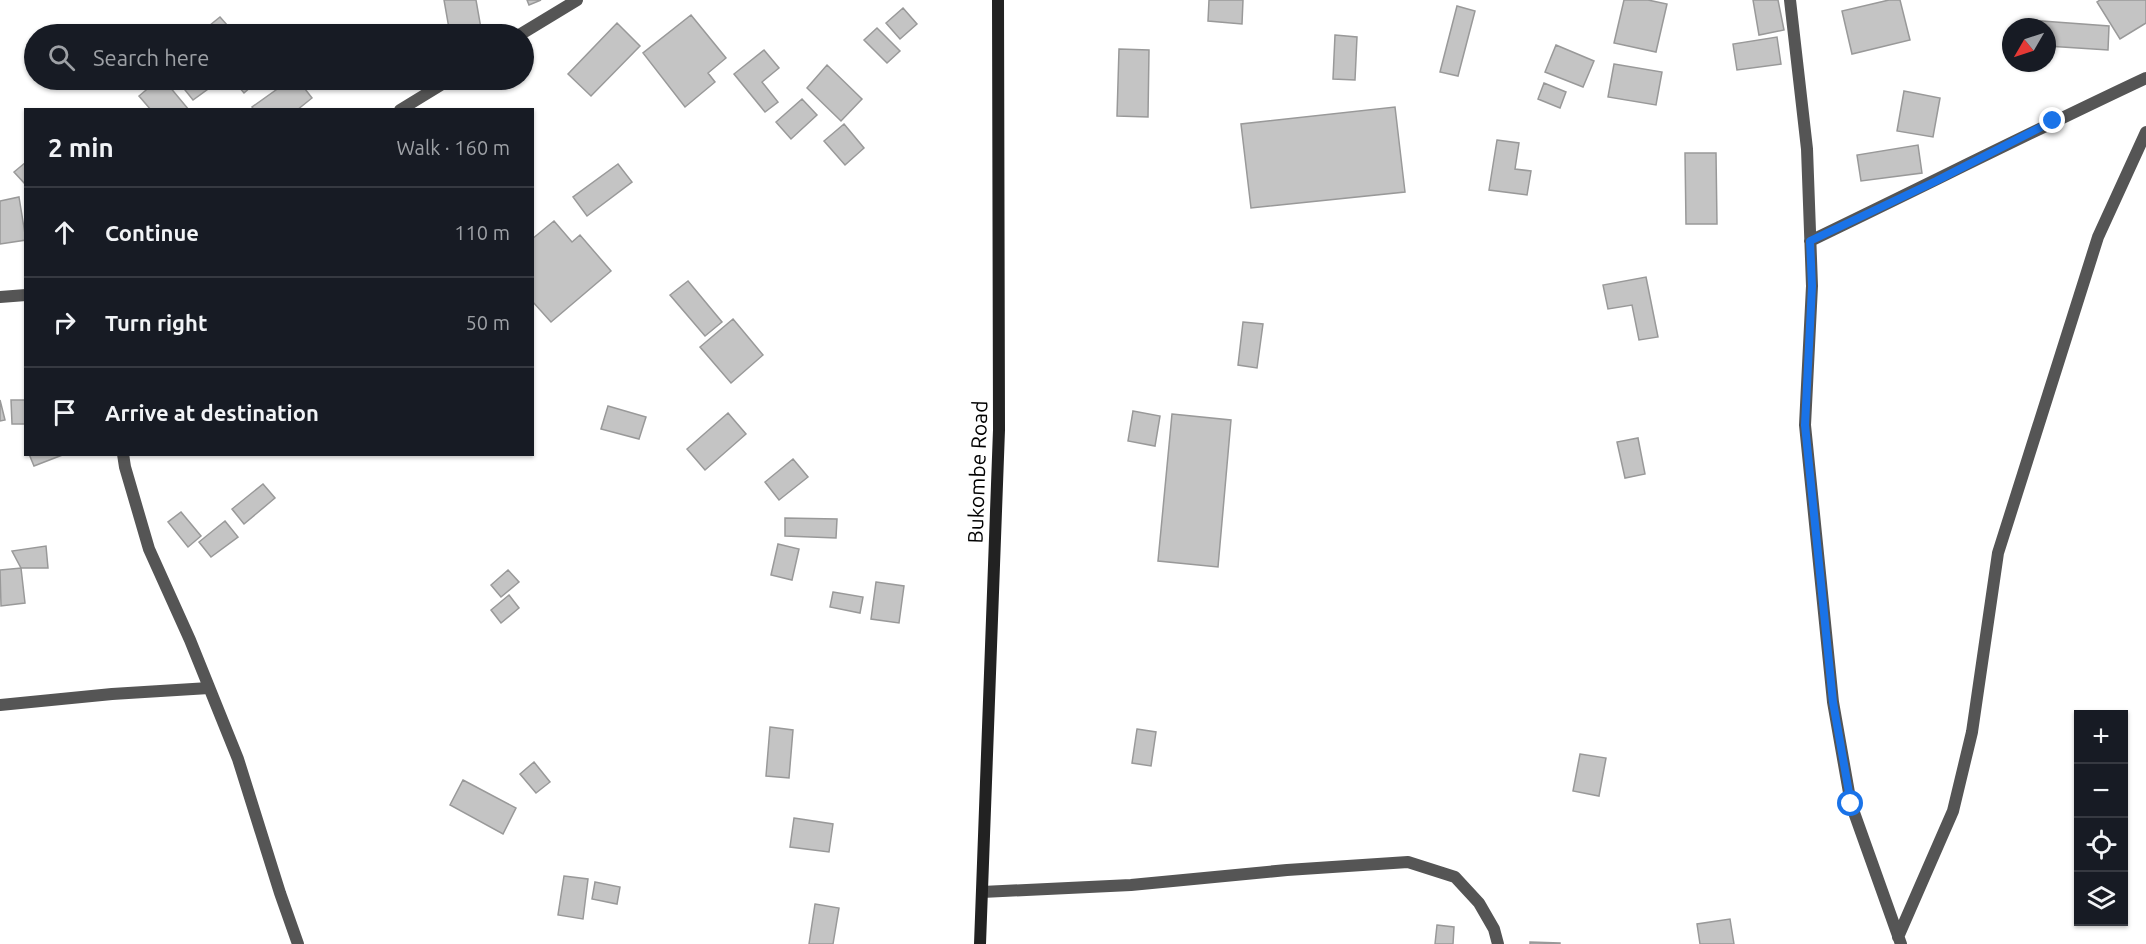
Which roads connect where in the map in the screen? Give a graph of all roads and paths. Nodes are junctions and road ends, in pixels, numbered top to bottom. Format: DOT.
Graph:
graph roads {
  1 [pos="577,0"];
  2 [pos="998,0"];
  3 [pos="1790,0"];
  4 [pos="534,26"];
  5 [pos="2146,78"];
  6 [pos="433,90"];
  7 [pos="403,108"];
  8 [pos="2146,132"];
  9 [pos="1810,241"];
  10 [pos="24,294"];
  11 [pos="0,297"];
  12 [pos="123,456"];
  13 [pos="209,688"];
  14 [pos="0,705"];
  15 [pos="982,892"];
  16 [pos="1900,940"];
  17 [pos="298,944"];
  18 [pos="980,944"];
  19 [pos="1498,944"];
  1 -- 4 [label="street"];
  2 -- 15 [label="main road, Bukombe Road"];
  3 -- 9 [label="street"];
  5 -- 9 [label="street"];
  6 -- 7 [label="street"];
  8 -- 16 [label="street"];
  9 -- 16 [label="street"];
  10 -- 11 [label="street"];
  12 -- 13 [label="street"];
  13 -- 14 [label="street"];
  13 -- 17 [label="street"];
  15 -- 18 [label="main road, Bukombe Road"];
  15 -- 19 [label="street"];
}
